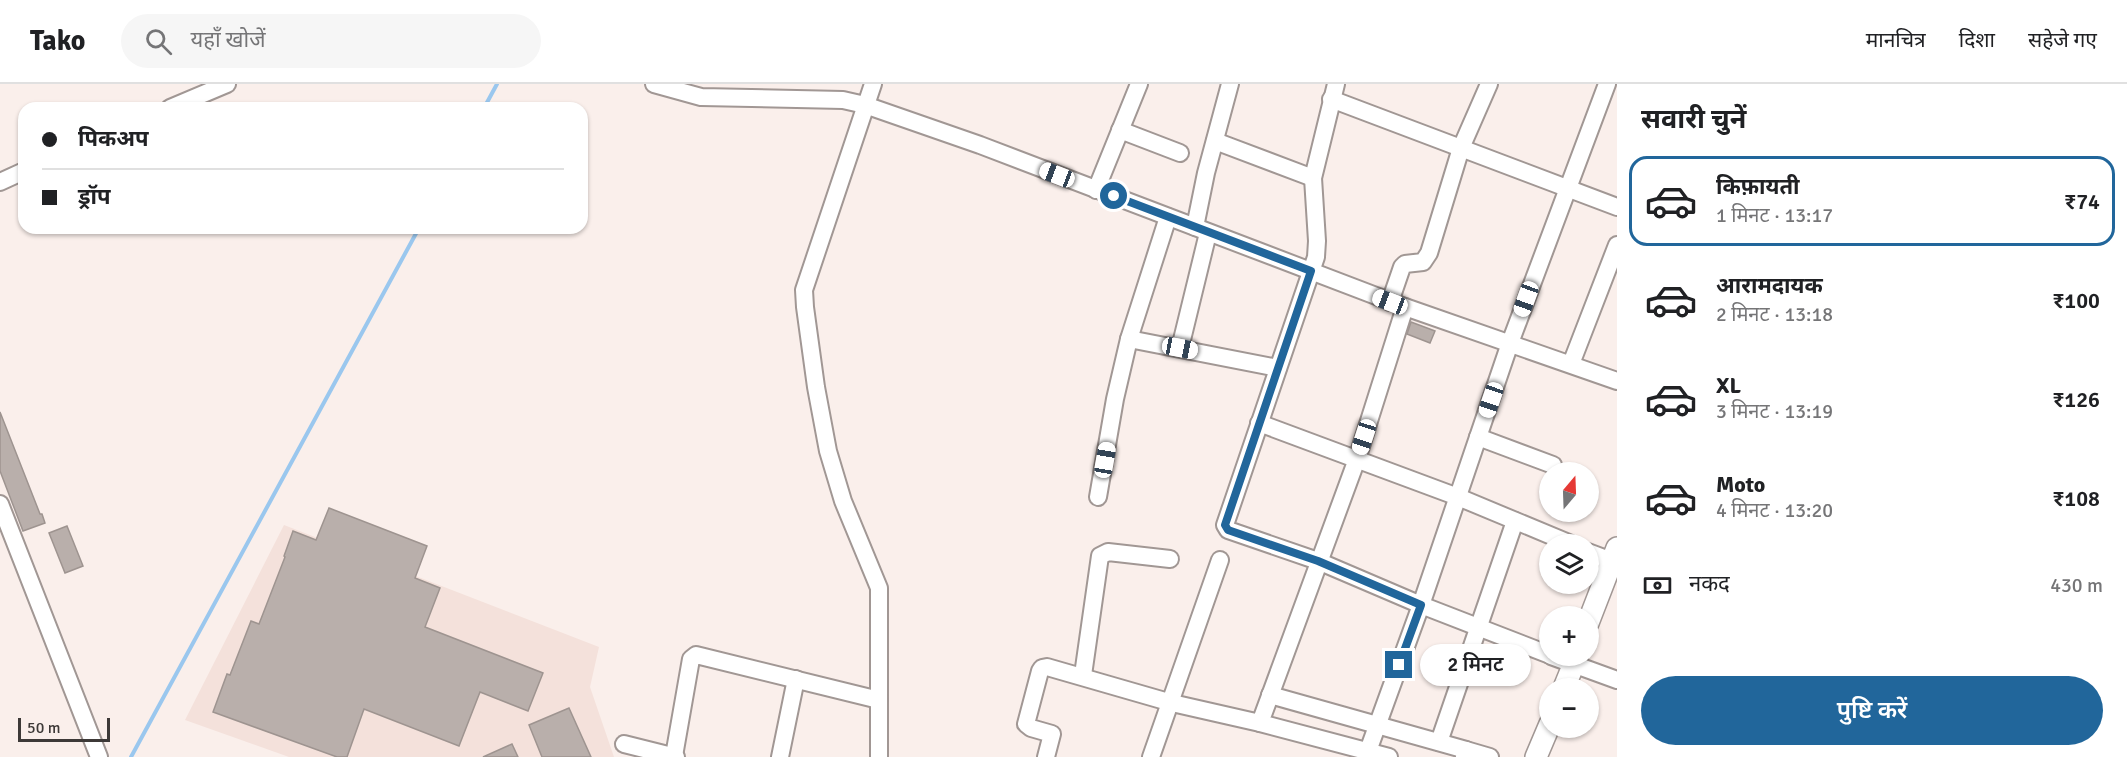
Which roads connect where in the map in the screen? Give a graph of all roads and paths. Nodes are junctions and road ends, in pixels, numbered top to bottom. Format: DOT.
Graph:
graph roads {
  1 [pos="227,84"];
  2 [pos="654,84"];
  3 [pos="873,84"];
  4 [pos="1139,84"];
  5 [pos="1230,84"];
  6 [pos="1489,84"];
  7 [pos="1606,84"];
  8 [pos="1617,88"];
  9 [pos="1334,92"];
  10 [pos="184,102"];
  11 [pos="866,105"];
  12 [pos="1120,130"];
  13 [pos="1215,141"];
  14 [pos="1461,148"];
  15 [pos="1180,153"];
  16 [pos="18,174"];
  17 [pos="1313,178"];
  18 [pos="0,182"];
  19 [pos="1096,189"];
  20 [pos="1567,189"];
  21 [pos="1617,207"];
  22 [pos="1168,217"];
  23 [pos="1202,230"];
  24 [pos="1617,245"];
  25 [pos="1311,271"];
  26 [pos="1398,305"];
  27 [pos="1129,339"];
  28 [pos="1510,343"];
  29 [pos="1180,348"];
  30 [pos="1570,364"];
  31 [pos="1278,368"];
  32 [pos="1617,381"];
  33 [pos="1259,423"];
  34 [pos="1478,437"];
  35 [pos="1357,459"];
  36 [pos="1545,462"];
  37 [pos="1098,497"];
  38 [pos="1458,497"];
  39 [pos="0,504"];
  40 [pos="1515,521"];
  41 [pos="1547,534"];
  42 [pos="1599,554"];
  43 [pos="1615,558"];
  44 [pos="1170,559"];
  45 [pos="1220,560"];
  46 [pos="1318,561"];
  47 [pos="1421,605"];
  48 [pos="1595,606"];
  49 [pos="1479,627"];
  50 [pos="1539,651"];
  51 [pos="1588,666"];
  52 [pos="1083,675"];
  53 [pos="796,679"];
  54 [pos="1617,680"];
  55 [pos="1270,695"];
  56 [pos="879,700"];
  57 [pos="1172,703"];
  58 [pos="1260,723"];
  59 [pos="1377,725"];
  60 [pos="1544,738"];
  61 [pos="1439,742"];
  62 [pos="624,744"];
  63 [pos="1368,751"];
  64 [pos="1465,753"];
  65 [pos="99,757"];
  66 [pos="675,757"];
  67 [pos="780,757"];
  68 [pos="879,757"];
  69 [pos="1046,757"];
  70 [pos="1151,757"];
  71 [pos="1389,757"];
  72 [pos="1490,757"];
  73 [pos="1536,757"];
  1 -- 10 [label="street"];
  2 -- 11 [label="street"];
  3 -- 11 [label="street"];
  4 -- 12 [label="street"];
  5 -- 13 [label="street"];
  6 -- 14 [label="street"];
  7 -- 8 [label="street"];
  7 -- 20 [label="street"];
  9 -- 14 [label="street"];
  9 -- 17 [label="street"];
  11 -- 19 [label="street"];
  11 -- 56 [label="street"];
  12 -- 15 [label="street"];
  12 -- 19 [label="street"];
  13 -- 17 [label="street"];
  13 -- 23 [label="street"];
  14 -- 20 [label="street"];
  14 -- 26 [label="street"];
  16 -- 18 [label="street"];
  17 -- 25 [label="street"];
  19 -- 22 [label="street"];
  20 -- 21 [label="street"];
  20 -- 28 [label="street"];
  22 -- 23 [label="street"];
  22 -- 27 [label="street"];
  23 -- 25 [label="street"];
  23 -- 29 [label="street"];
  24 -- 30 [label="street"];
  25 -- 26 [label="street"];
  25 -- 31 [label="street"];
  26 -- 28 [label="street"];
  26 -- 35 [label="street"];
  27 -- 29 [label="street"];
  27 -- 37 [label="street"];
  28 -- 30 [label="street"];
  28 -- 34 [label="street"];
  29 -- 31 [label="street"];
  30 -- 32 [label="street"];
  31 -- 33 [label="street"];
  33 -- 35 [label="street"];
  33 -- 46 [label="street"];
  34 -- 36 [label="street"];
  34 -- 38 [label="street"];
  35 -- 38 [label="street"];
  35 -- 46 [label="street"];
  38 -- 40 [label="street"];
  38 -- 47 [label="street"];
  39 -- 65 [label="street"];
  40 -- 41 [label="street"];
  40 -- 49 [label="street"];
  42 -- 43 [label="street"];
  43 -- 48 [label="main road"];
  44 -- 52 [label="street"];
  45 -- 57 [label="street"];
  46 -- 47 [label="street"];
  46 -- 55 [label="street"];
  47 -- 49 [label="street"];
  47 -- 59 [label="street"];
  49 -- 50 [label="street"];
  49 -- 61 [label="street"];
  51 -- 54 [label="street"];
  52 -- 57 [label="street"];
  52 -- 69 [label="street"];
  53 -- 56 [label="street"];
  53 -- 66 [label="street"];
  53 -- 67 [label="street"];
  55 -- 58 [label="street"];
  55 -- 59 [label="street"];
  56 -- 68 [label="street"];
  57 -- 58 [label="street"];
  57 -- 70 [label="street"];
  58 -- 63 [label="street"];
  59 -- 61 [label="street"];
  59 -- 63 [label="street"];
  60 -- 73 [label="main road"];
  61 -- 64 [label="street"];
  62 -- 66 [label="street"];
  63 -- 71 [label="street"];
  64 -- 72 [label="street"];
}
